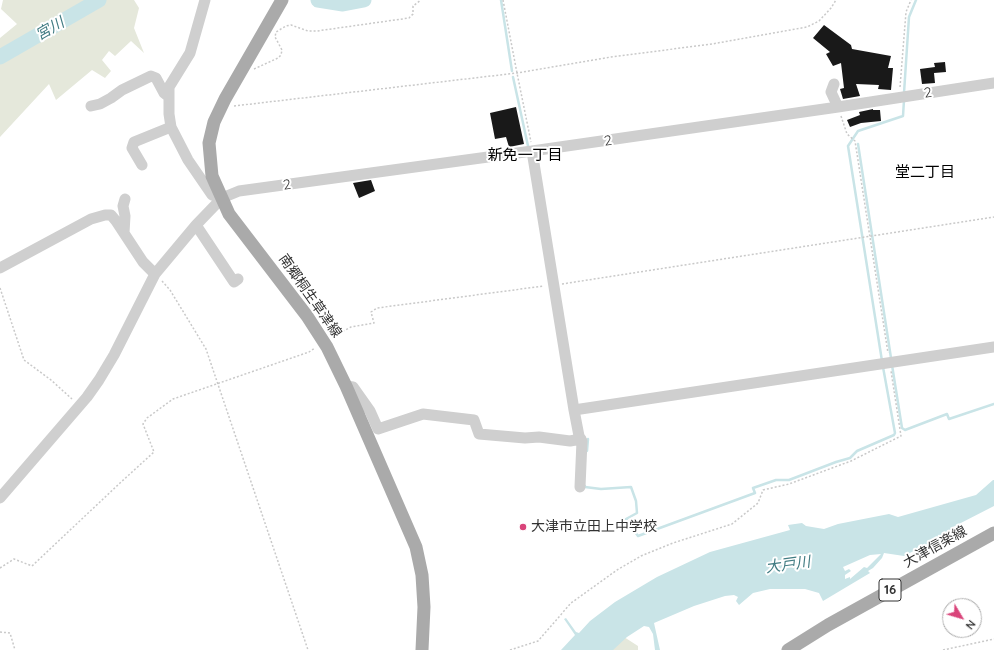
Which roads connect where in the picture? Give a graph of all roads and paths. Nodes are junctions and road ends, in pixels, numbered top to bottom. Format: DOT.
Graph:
graph roads {
  1 [pos="205,0"];
  2 [pos="282,0"];
  3 [pos="421,0"];
  4 [pos="503,0"];
  5 [pos="836,0"];
  6 [pos="911,0"];
  7 [pos="243,67"];
  8 [pos="516,73"];
  9 [pos="994,83"];
  10 [pos="834,84"];
  11 [pos="169,97"];
  12 [pos="901,97"];
  13 [pos="222,104"];
  14 [pos="91,106"];
  15 [pos="838,107"];
  16 [pos="171,127"];
  17 [pos="532,151"];
  18 [pos="142,165"];
  19 [pos="124,198"];
  20 [pos="222,198"];
  21 [pos="994,217"];
  22 [pos="196,225"];
  23 [pos="124,233"];
  24 [pos="870,237"];
  25 [pos="0,268"];
  26 [pos="155,274"];
  27 [pos="238,279"];
  28 [pos="554,285"];
  29 [pos="0,288"];
  30 [pos="323,342"];
  31 [pos="994,347"];
  32 [pos="889,363"];
  33 [pos="217,384"];
  34 [pos="346,386"];
  35 [pos="80,407"];
  36 [pos="574,410"];
  37 [pos="581,439"];
  38 [pos="580,487"];
  39 [pos="0,498"];
  40 [pos="994,533"];
  41 [pos="0,568"];
  42 [pos="0,632"];
  43 [pos="994,639"];
  44 [pos="15,650"];
  45 [pos="308,650"];
  46 [pos="422,650"];
  47 [pos="510,650"];
  48 [pos="788,650"];
  49 [pos="943,650"];
  1 -- 11 [label="street"];
  2 -- 7 [label="main road, 南郷桐生草津線"];
  3 -- 7 [label="path"];
  4 -- 8 [label="path"];
  5 -- 8 [label="path"];
  6 -- 12 [label="path"];
  7 -- 13 [label="main road, 南郷桐生草津線"];
  8 -- 13 [label="path"];
  8 -- 17 [label="path"];
  9 -- 12 [label="street, 2"];
  10 -- 15 [label="street"];
  11 -- 14 [label="street"];
  11 -- 16 [label="street"];
  12 -- 15 [label="street, 2"];
  13 -- 20 [label="main road, 南郷桐生草津線"];
  15 -- 17 [label="street, 2"];
  15 -- 24 [label="path"];
  16 -- 18 [label="street"];
  16 -- 20 [label="street"];
  17 -- 20 [label="street, 2"];
  17 -- 28 [label="street"];
  19 -- 23 [label="street"];
  20 -- 22 [label="street"];
  20 -- 30 [label="main road, 南郷桐生草津線"];
  21 -- 24 [label="path"];
  22 -- 26 [label="street"];
  22 -- 27 [label="street"];
  23 -- 25 [label="street"];
  23 -- 26 [label="street"];
  24 -- 28 [label="path"];
  24 -- 32 [label="path"];
  26 -- 33 [label="path"];
  26 -- 35 [label="street"];
  28 -- 30 [label="path"];
  28 -- 36 [label="street"];
  29 -- 35 [label="path"];
  30 -- 33 [label="path"];
  30 -- 34 [label="main road, 南郷桐生草津線"];
  31 -- 32 [label="street"];
  32 -- 36 [label="street"];
  32 -- 47 [label="path"];
  33 -- 41 [label="path"];
  33 -- 45 [label="path"];
  34 -- 37 [label="street"];
  34 -- 46 [label="main road, 南郷桐生草津線"];
  35 -- 39 [label="street"];
  36 -- 37 [label="street"];
  37 -- 38 [label="street"];
  40 -- 48 [label="main road, 大津信楽線 / 16"];
  42 -- 44 [label="path"];
  43 -- 49 [label="path"];
}
